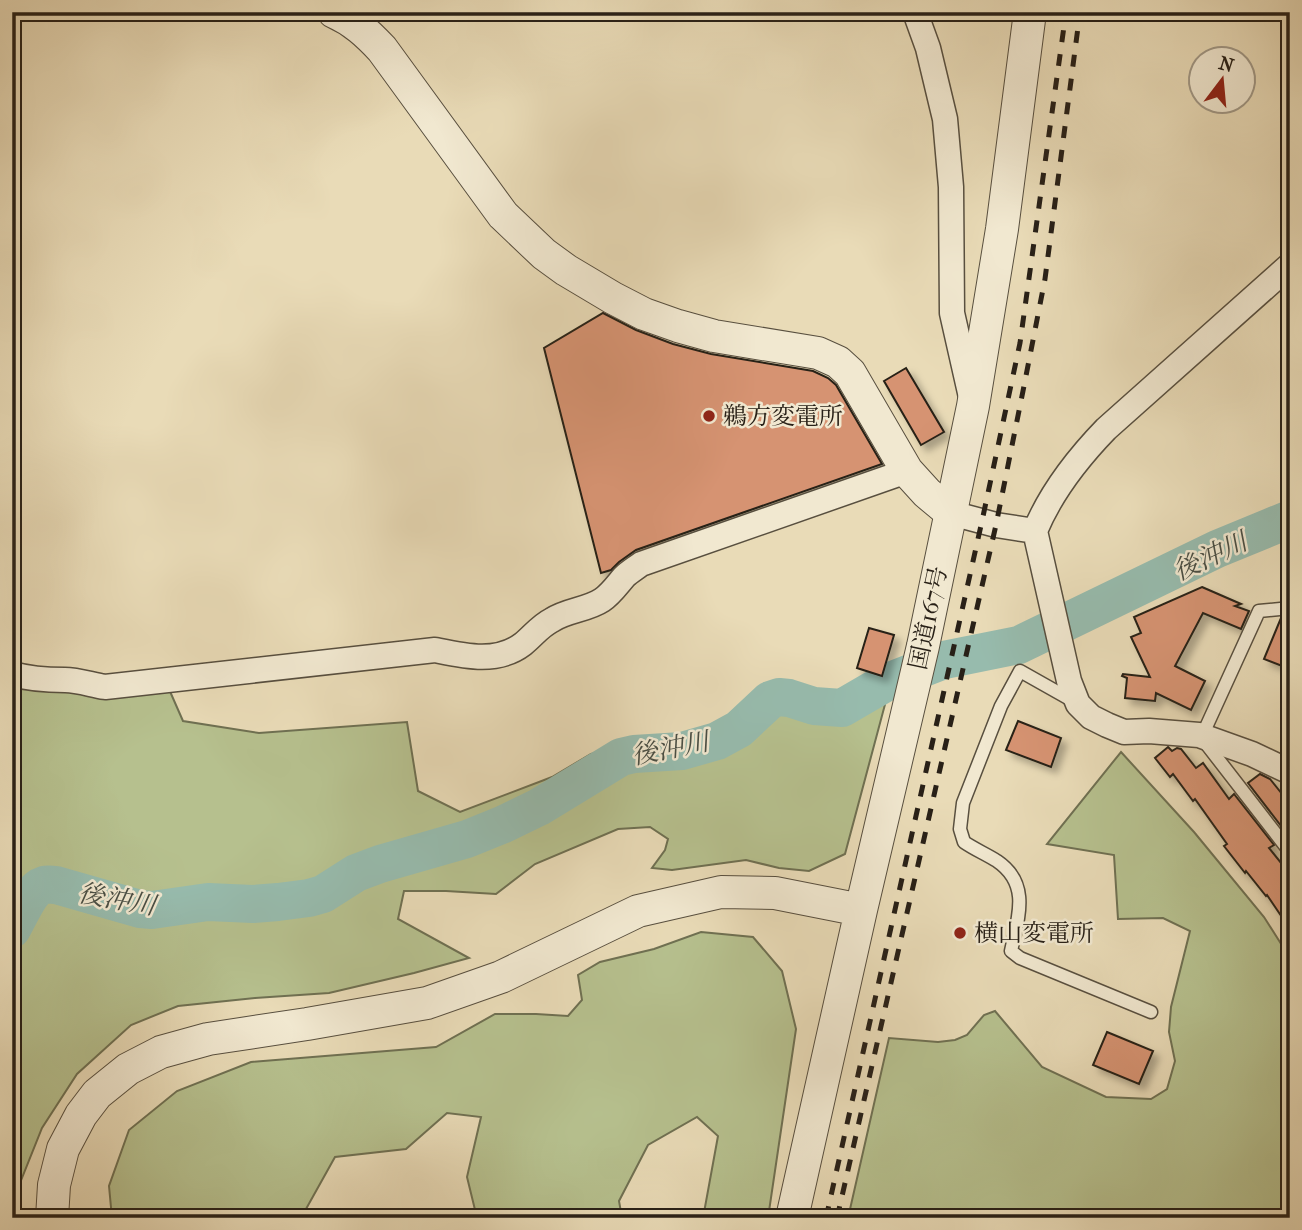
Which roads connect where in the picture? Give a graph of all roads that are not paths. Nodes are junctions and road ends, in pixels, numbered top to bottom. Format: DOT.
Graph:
graph roads {
  1 [pos="915,12"];
  2 [pos="1030,12"];
  3 [pos="338,13"];
  4 [pos="1290,265"];
  5 [pos="973,406"];
  6 [pos="907,471"];
  7 [pos="951,513"];
  8 [pos="1035,531"];
  9 [pos="1290,608"];
  10 [pos="12,674"];
  11 [pos="1078,704"];
  12 [pos="1201,736"];
  13 [pos="1290,772"];
  14 [pos="1290,852"];
  15 [pos="861,910"];
  16 [pos="1151,1012"];
  17 [pos="52,1218"];
  18 [pos="792,1218"];
  1 -- 5 [label="street"];
  2 -- 5 [label="street, 国道167号"];
  3 -- 6 [label="street"];
  4 -- 8 [label="street"];
  5 -- 7 [label="street, 国道167号"];
  6 -- 7 [label="street"];
  6 -- 10 [label="street"];
  7 -- 8 [label="street"];
  7 -- 15 [label="street, 国道167号"];
  8 -- 11 [label="street"];
  9 -- 12 [label="lane"];
  11 -- 12 [label="street"];
  11 -- 16 [label="lane"];
  12 -- 13 [label="street"];
  12 -- 14 [label="lane"];
  15 -- 17 [label="street"];
  15 -- 18 [label="street, 国道167号"];
}
